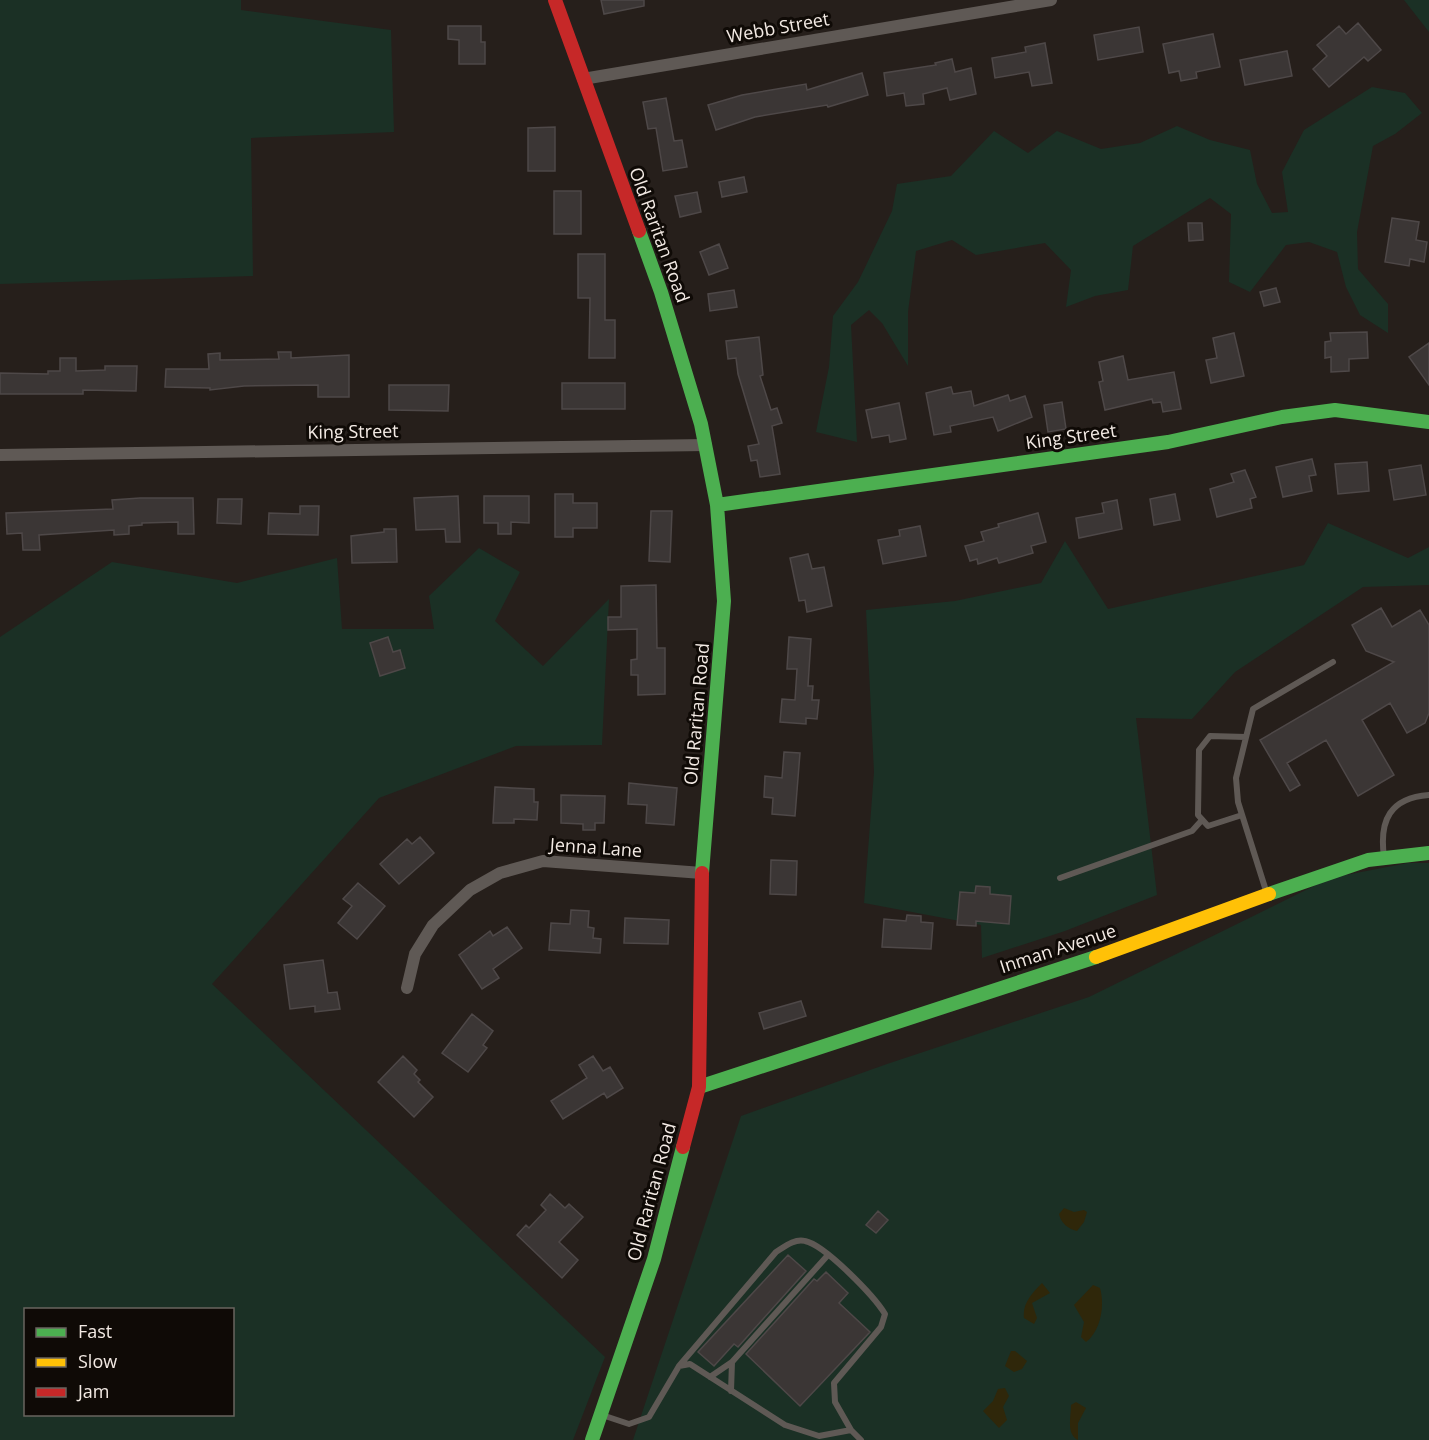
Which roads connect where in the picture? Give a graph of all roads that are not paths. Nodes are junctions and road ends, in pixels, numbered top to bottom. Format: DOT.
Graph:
graph roads {
  1 [pos="555,0"];
  2 [pos="1051,0"];
  3 [pos="583,79"];
  4 [pos="1429,422"];
  5 [pos="706,445"];
  6 [pos="0,455"];
  7 [pos="717,505"];
  8 [pos="1333,662"];
  9 [pos="1246,737"];
  10 [pos="1429,795"];
  11 [pos="1242,815"];
  12 [pos="1202,820"];
  13 [pos="1429,853"];
  14 [pos="1384,857"];
  15 [pos="702,873"];
  16 [pos="1060,878"];
  17 [pos="1268,894"];
  18 [pos="407,988"];
  19 [pos="699,1088"];
  20 [pos="828,1255"];
  21 [pos="732,1362"];
  22 [pos="679,1366"];
  23 [pos="710,1377"];
  24 [pos="731,1391"];
  25 [pos="602,1414"];
  26 [pos="851,1430"];
  27 [pos="592,1440"];
  28 [pos="861,1440"];
  1 -- 3 [label="street, Old Raritan Road"];
  2 -- 3 [label="street, Webb Street"];
  3 -- 5 [label="street, Old Raritan Road"];
  4 -- 7 [label="street, King Street"];
  5 -- 6 [label="street, King Street"];
  5 -- 7 [label="street, Old Raritan Road"];
  7 -- 15 [label="street, Old Raritan Road"];
  8 -- 9 [label="lane"];
  9 -- 11 [label="lane"];
  9 -- 12 [label="lane"];
  10 -- 14 [label="lane"];
  11 -- 12 [label="lane"];
  11 -- 17 [label="lane"];
  12 -- 16 [label="lane"];
  13 -- 14 [label="street, Inman Avenue"];
  14 -- 17 [label="street, Inman Avenue"];
  15 -- 18 [label="street, Jenna Lane"];
  15 -- 19 [label="street, Old Raritan Road"];
  17 -- 19 [label="street, Inman Avenue"];
  19 -- 25 [label="street, Old Raritan Road"];
  20 -- 21 [label="lane"];
  20 -- 22 [label="lane"];
  20 -- 26 [label="lane"];
  21 -- 23 [label="lane"];
  21 -- 24 [label="lane"];
  22 -- 23 [label="lane"];
  22 -- 25 [label="lane"];
  23 -- 24 [label="lane"];
  24 -- 26 [label="lane"];
  25 -- 27 [label="street, Old Raritan Road"];
  26 -- 28 [label="lane"];
}
